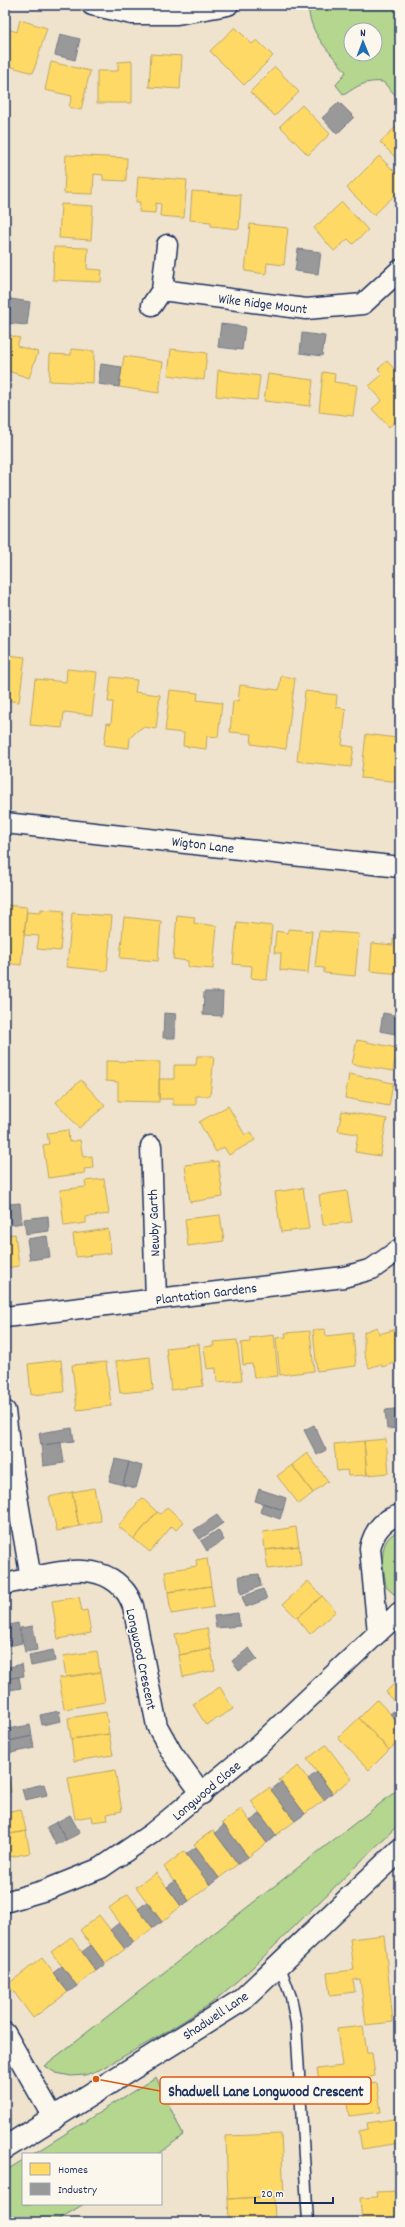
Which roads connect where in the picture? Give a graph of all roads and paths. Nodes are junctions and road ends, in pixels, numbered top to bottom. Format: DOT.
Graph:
graph roads {
  1 [pos="92,5"];
  2 [pos="228,5"];
  3 [pos="167,245"];
  4 [pos="400,270"];
  5 [pos="5,823"];
  6 [pos="400,867"];
  7 [pos="150,1146"];
  8 [pos="400,1249"];
  9 [pos="156,1299"];
  10 [pos="5,1317"];
  11 [pos="5,1411"];
  12 [pos="400,1515"];
  13 [pos="31,1579"];
  14 [pos="5,1584"];
  15 [pos="400,1612"];
  16 [pos="378,1633"];
  17 [pos="202,1794"];
  18 [pos="400,1850"];
  19 [pos="5,1902"];
  20 [pos="279,1964"];
  21 [pos="5,2033"];
  22 [pos="54,2119"];
  23 [pos="5,2148"];
  24 [pos="308,2222"];
  1 -- 2 [label="street"];
  3 -- 4 [label="street, Wike Ridge Mount"];
  5 -- 6 [label="street, Wigton Lane"];
  7 -- 9 [label="street, Newby Garth"];
  8 -- 9 [label="street, Plantation Gardens"];
  9 -- 10 [label="street, Plantation Gardens"];
  11 -- 13 [label="street"];
  12 -- 16 [label="street"];
  13 -- 14 [label="street, Longwood Crescent"];
  13 -- 17 [label="street, Longwood Crescent"];
  15 -- 16 [label="street, Longwood Close"];
  16 -- 17 [label="street, Longwood Close"];
  17 -- 19 [label="street, Longwood Close"];
  18 -- 20 [label="street, Shadwell Lane"];
  20 -- 22 [label="street, Shadwell Lane"];
  20 -- 24 [label="lane"];
  21 -- 22 [label="street"];
  22 -- 23 [label="street, Shadwell Lane"];
}
